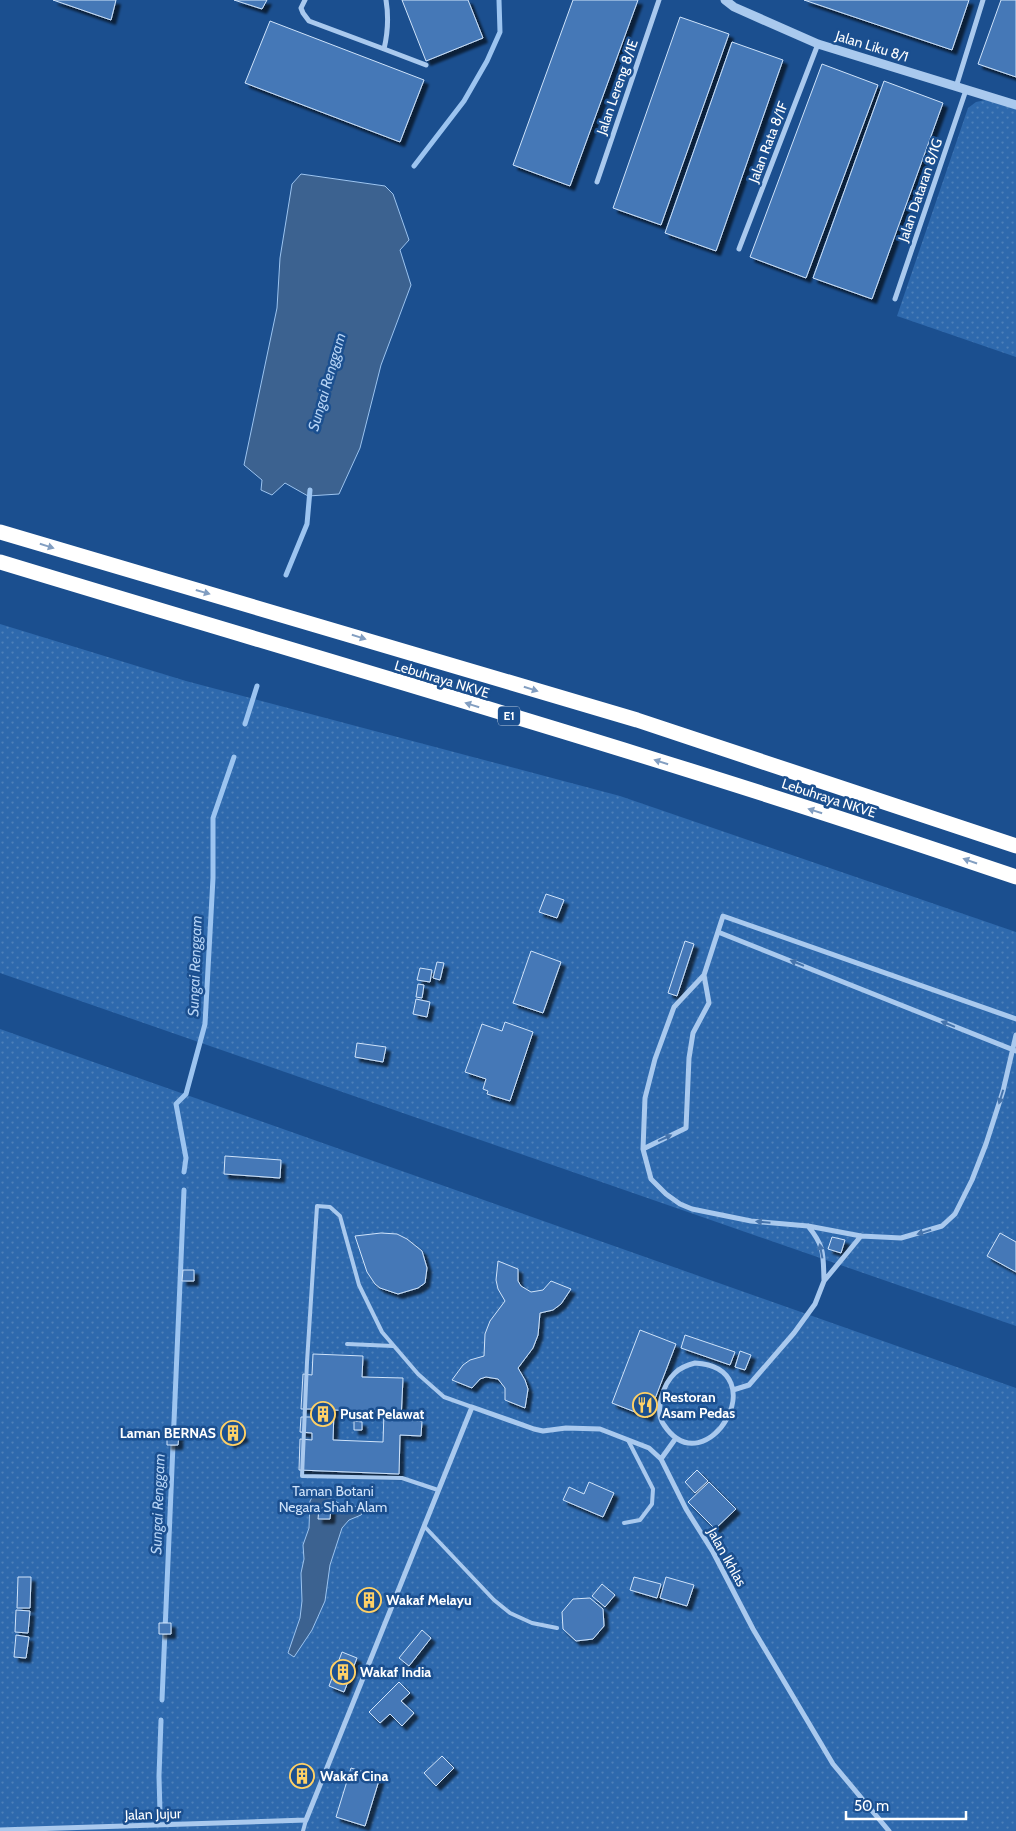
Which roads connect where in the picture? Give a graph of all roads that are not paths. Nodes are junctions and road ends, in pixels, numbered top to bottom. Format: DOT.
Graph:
graph roads {
  1 [pos="305,0"];
  2 [pos="386,0"];
  3 [pos="659,0"];
  4 [pos="725,0"];
  5 [pos="983,0"];
  6 [pos="818,44"];
  7 [pos="384,49"];
  8 [pos="426,65"];
  9 [pos="956,87"];
  10 [pos="966,90"];
  11 [pos="1016,105"];
  12 [pos="597,182"];
  13 [pos="739,249"];
  14 [pos="895,299"];
  15 [pos="0,532"];
  16 [pos="0,562"];
  17 [pos="1016,846"];
  18 [pos="1016,877"];
  19 [pos="718,932"];
  20 [pos="704,975"];
  21 [pos="1016,1020"];
  22 [pos="1016,1035"];
  23 [pos="1014,1050"];
  24 [pos="643,1149"];
  25 [pos="808,1226"];
  26 [pos="860,1236"];
  27 [pos="824,1281"];
  28 [pos="346,1344"];
  29 [pos="393,1346"];
  30 [pos="733,1390"];
  31 [pos="472,1407"];
  32 [pos="676,1438"];
  33 [pos="628,1440"];
  34 [pos="661,1459"];
  35 [pos="438,1490"];
  36 [pos="624,1523"];
  37 [pos="424,1526"];
  38 [pos="558,1628"];
  39 [pos="306,1820"];
  40 [pos="0,1830"];
  41 [pos="303,1831"];
  42 [pos="889,1831"];
  1 -- 7 [label="street"];
  2 -- 7 [label="street"];
  3 -- 12 [label="street, Jalan Lereng 8/1E"];
  4 -- 6 [label="street, Jalan Liku 8/1"];
  5 -- 9 [label="street"];
  6 -- 9 [label="street, Jalan Liku 8/1"];
  6 -- 13 [label="street, Jalan Rata 8/1F"];
  7 -- 8 [label="street"];
  9 -- 10 [label="street, Jalan Liku 8/1"];
  10 -- 11 [label="street, Jalan Liku 8/1"];
  10 -- 14 [label="street, Jalan Dataran 8/1G"];
  15 -- 17 [label="highway, Lebuhraya NKVE / E1, one-way"];
  18 -- 16 [label="highway, Lebuhraya NKVE / E1, one-way"];
  19 -- 20 [label="street"];
  19 -- 21 [label="street"];
  23 -- 19 [label="street, one-way"];
  20 -- 24 [label="street"];
  24 -- 20 [label="street, one-way"];
  22 -- 23 [label="street"];
  23 -- 26 [label="street, one-way"];
  25 -- 24 [label="street, one-way"];
  25 -- 26 [label="street"];
  27 -- 25 [label="street, one-way"];
  26 -- 27 [label="street"];
  27 -- 30 [label="street"];
  28 -- 29 [label="lane"];
  29 -- 31 [label="lane"];
  29 -- 35 [label="lane"];
  30 -- 32 [label="street"];
  30 -- 32 [label="street"];
  31 -- 33 [label="street, Jalan Ikhlas"];
  31 -- 35 [label="street"];
  32 -- 34 [label="street"];
  33 -- 34 [label="street, Jalan Ikhlas"];
  33 -- 36 [label="lane"];
  34 -- 42 [label="street, Jalan Ikhlas"];
  35 -- 37 [label="street"];
  37 -- 38 [label="lane"];
  37 -- 39 [label="street"];
  39 -- 40 [label="street, Jalan Jujur"];
  39 -- 41 [label="lane"];
}
